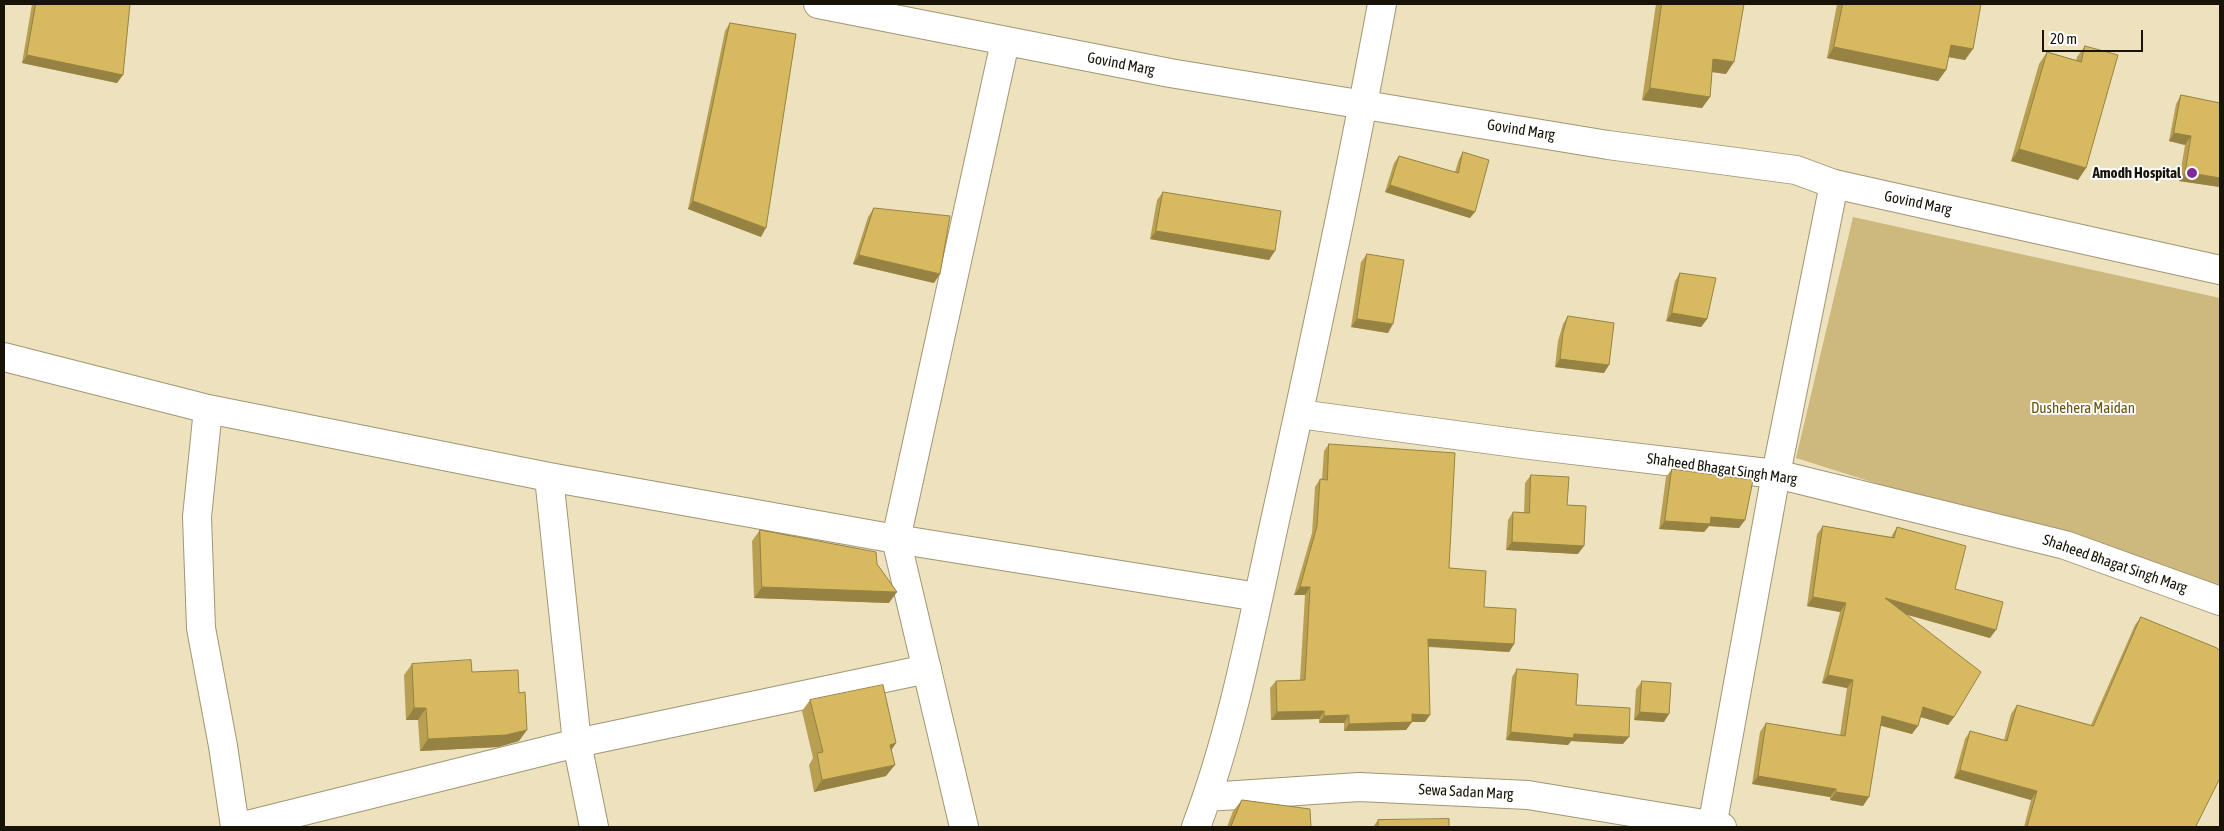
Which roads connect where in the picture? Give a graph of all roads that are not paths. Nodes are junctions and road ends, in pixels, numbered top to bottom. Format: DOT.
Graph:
graph roads {
  1 [pos="818,4"];
  2 [pos="1382,4"];
  3 [pos="1005,42"];
  4 [pos="1364,104"];
  5 [pos="1834,184"];
  6 [pos="2220,270"];
  7 [pos="4,358"];
  8 [pos="208,409"];
  9 [pos="1299,414"];
  10 [pos="1776,474"];
  11 [pos="549,476"];
  12 [pos="896,539"];
  13 [pos="1258,597"];
  14 [pos="2220,601"];
  15 [pos="927,669"];
  16 [pos="577,743"];
  17 [pos="1208,797"];
  18 [pos="1715,826"];
  19 [pos="235,827"];
  20 [pos="239,827"];
  21 [pos="594,827"];
  22 [pos="964,827"];
  23 [pos="1196,827"];
  1 -- 3 [label="street, Govind Marg"];
  2 -- 4 [label="street"];
  3 -- 4 [label="street, Govind Marg"];
  3 -- 12 [label="street"];
  4 -- 5 [label="street, Govind Marg"];
  4 -- 9 [label="street"];
  5 -- 6 [label="street, Govind Marg"];
  5 -- 10 [label="street"];
  7 -- 8 [label="street"];
  8 -- 11 [label="street"];
  8 -- 19 [label="street"];
  9 -- 10 [label="street, Shaheed Bhagat Singh Marg"];
  9 -- 13 [label="street"];
  10 -- 14 [label="street, Shaheed Bhagat Singh Marg"];
  10 -- 18 [label="street"];
  11 -- 12 [label="street"];
  11 -- 16 [label="street"];
  12 -- 13 [label="street"];
  12 -- 15 [label="street"];
  13 -- 17 [label="street"];
  15 -- 16 [label="street"];
  15 -- 22 [label="street"];
  16 -- 20 [label="street"];
  16 -- 21 [label="street"];
  17 -- 18 [label="street, Sewa Sadan Marg"];
  17 -- 23 [label="street"];
}
